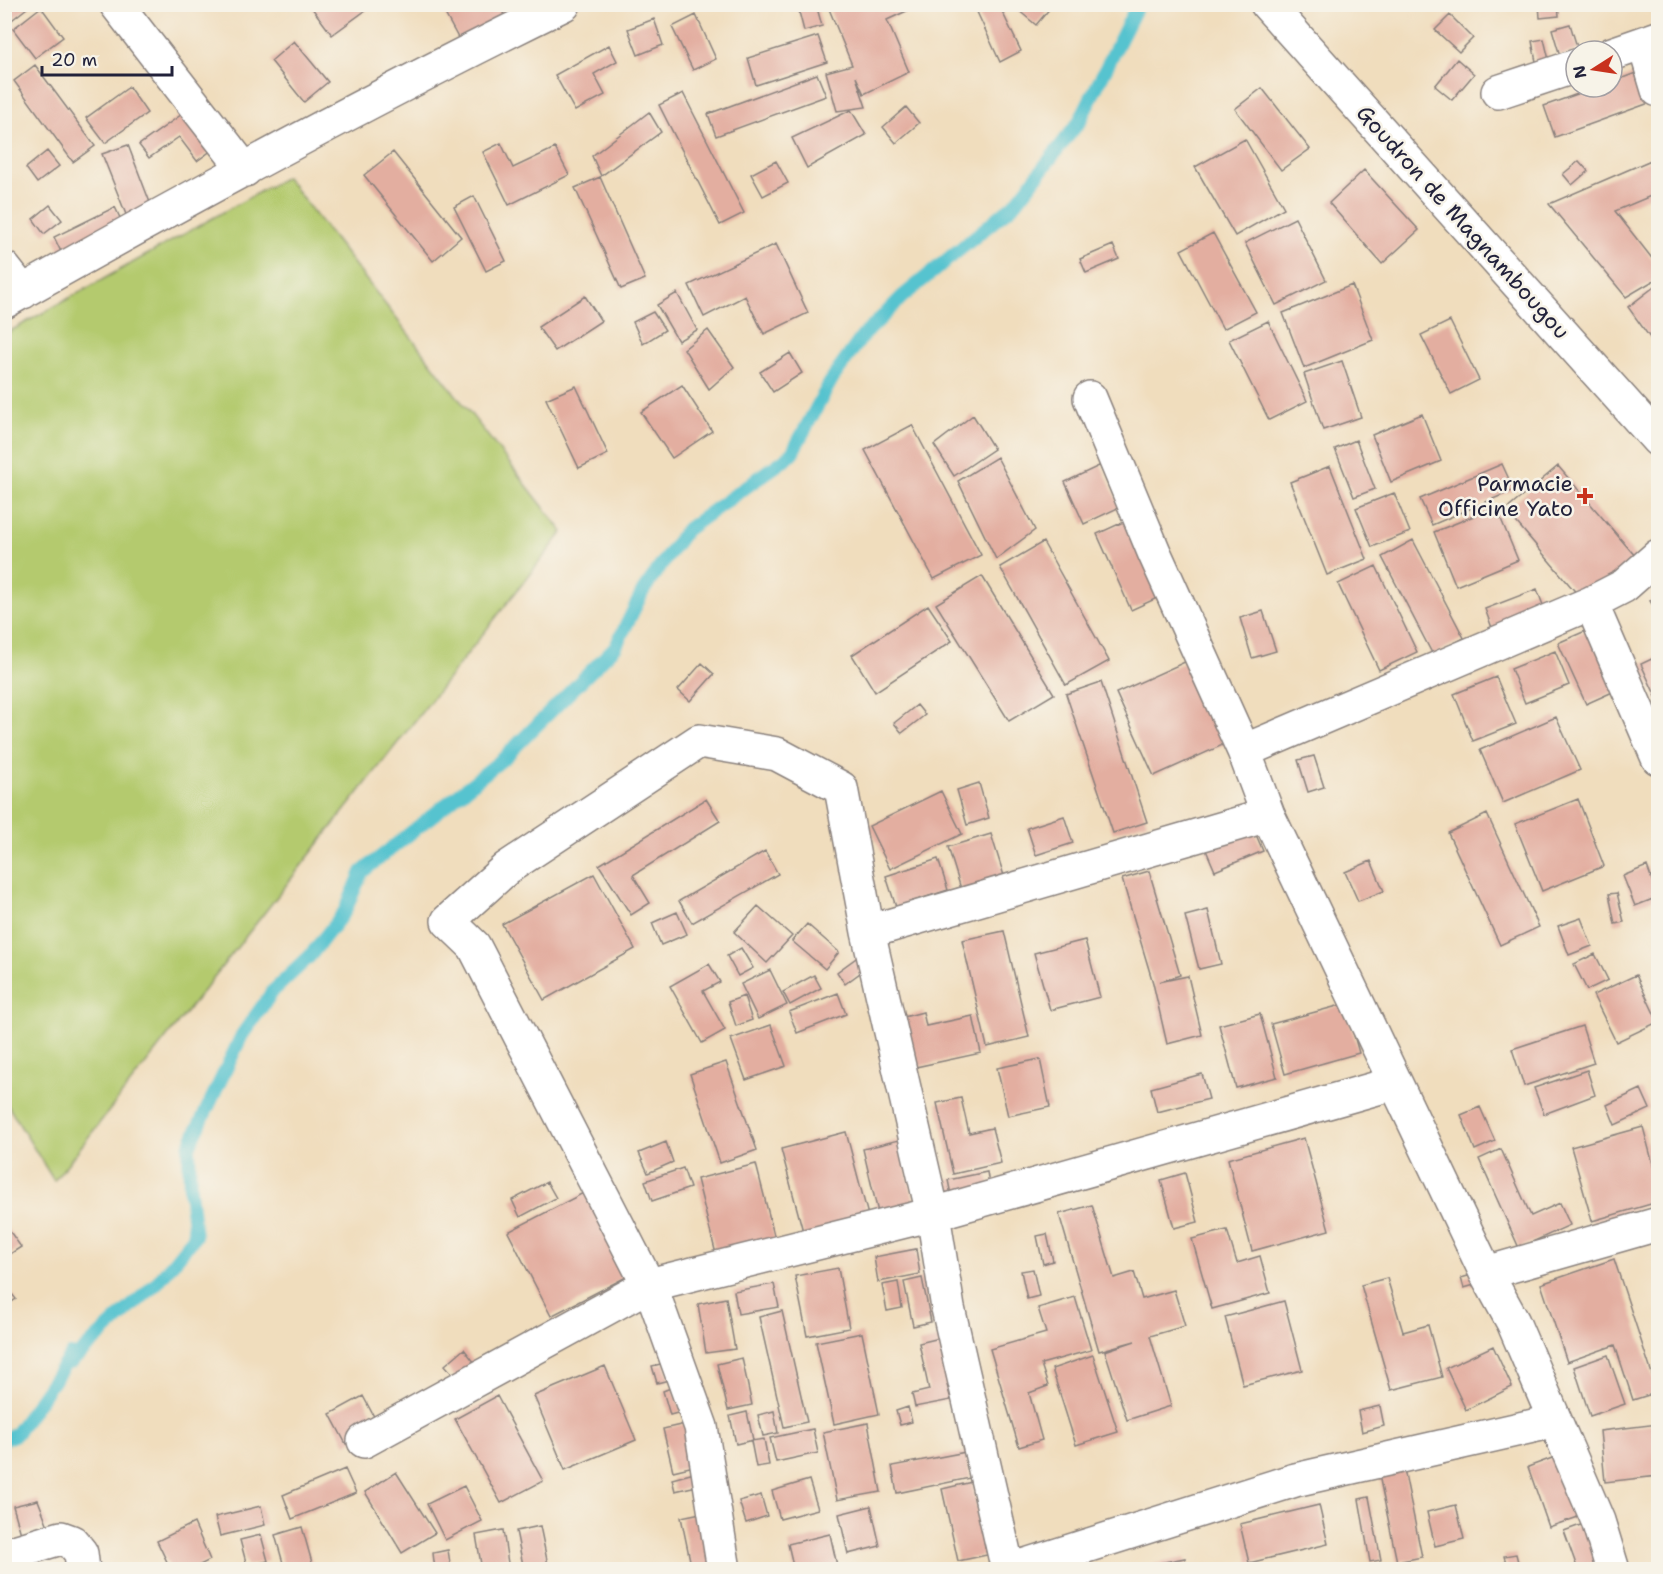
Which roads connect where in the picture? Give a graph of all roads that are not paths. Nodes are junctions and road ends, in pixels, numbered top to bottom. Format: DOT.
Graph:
graph roads {
  1 [pos="116,4"];
  2 [pos="564,4"];
  3 [pos="1267,4"];
  4 [pos="1651,40"];
  5 [pos="1624,50"];
  6 [pos="1564,70"];
  7 [pos="1659,90"];
  8 [pos="1498,92"];
  9 [pos="245,170"];
  10 [pos="10,287"];
  11 [pos="1090,398"];
  12 [pos="1659,440"];
  13 [pos="1659,556"];
  14 [pos="1591,603"];
  15 [pos="1244,751"];
  16 [pos="1659,758"];
  17 [pos="1268,816"];
  18 [pos="868,932"];
  19 [pos="1395,1083"];
  20 [pos="933,1214"];
  21 [pos="1659,1224"];
  22 [pos="1486,1273"];
  23 [pos="648,1285"];
  24 [pos="1555,1420"];
  25 [pos="364,1442"];
  26 [pos="4,1555"];
  27 [pos="83,1569"];
  28 [pos="724,1569"];
  29 [pos="1009,1569"];
  30 [pos="1613,1569"];
  1 -- 9 [label="street"];
  2 -- 9 [label="street"];
  3 -- 12 [label="street, Goudron de Magnambougou"];
  4 -- 5 [label="street"];
  4 -- 7 [label="street"];
  6 -- 8 [label="street"];
  9 -- 10 [label="street"];
  11 -- 15 [label="street"];
  13 -- 14 [label="street"];
  14 -- 15 [label="street"];
  14 -- 16 [label="street"];
  15 -- 17 [label="street"];
  17 -- 18 [label="street"];
  17 -- 19 [label="street"];
  18 -- 20 [label="street"];
  18 -- 23 [label="street"];
  19 -- 20 [label="street"];
  19 -- 22 [label="street"];
  20 -- 23 [label="street"];
  20 -- 29 [label="street"];
  21 -- 22 [label="street"];
  22 -- 24 [label="street"];
  23 -- 25 [label="street"];
  23 -- 28 [label="street"];
  24 -- 29 [label="street"];
  24 -- 30 [label="street"];
  26 -- 27 [label="street"];
}
